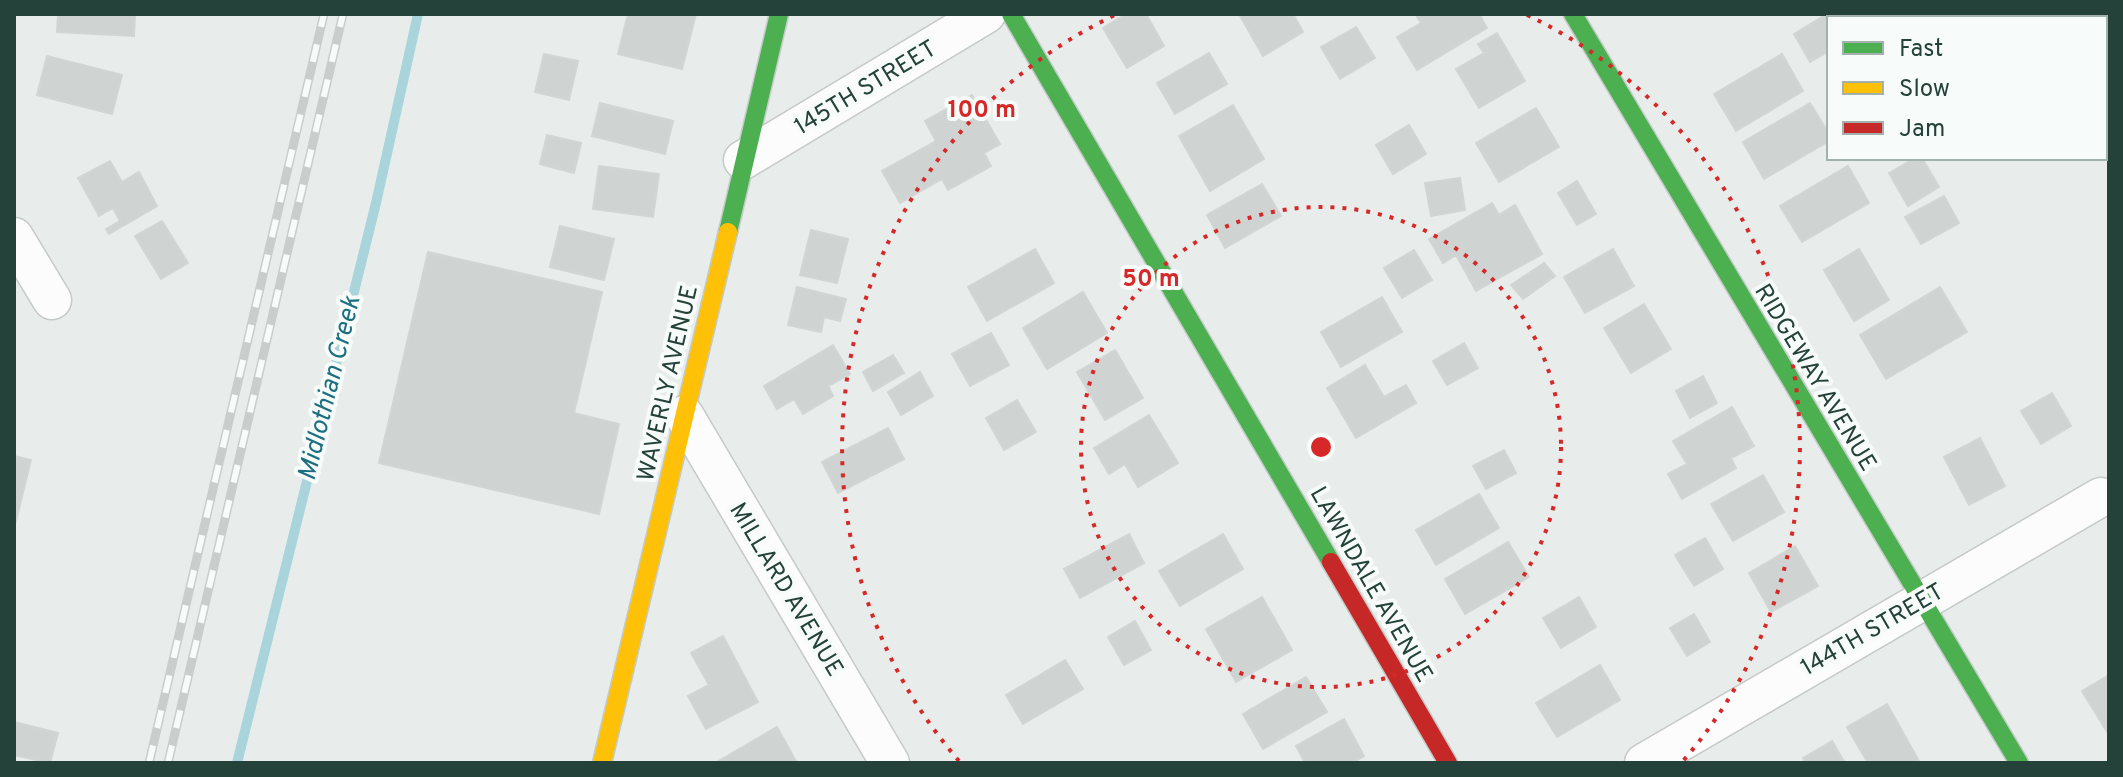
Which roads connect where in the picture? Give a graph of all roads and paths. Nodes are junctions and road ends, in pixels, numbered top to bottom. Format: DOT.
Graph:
graph roads {
  1 [pos="779,14"];
  2 [pos="986,14"];
  3 [pos="1011,14"];
  4 [pos="1573,14"];
  5 [pos="743,160"];
  6 [pos="14,237"];
  7 [pos="52,300"];
  8 [pos="684,415"];
  9 [pos="2101,497"];
  10 [pos="1921,600"];
  11 [pos="602,763"];
  12 [pos="890,763"];
  13 [pos="1448,763"];
  14 [pos="1644,763"];
  15 [pos="2019,763"];
  1 -- 5 [label="street, WAVERLY AVENUE"];
  2 -- 5 [label="street, 145TH STREET"];
  3 -- 13 [label="street, LAWNDALE AVENUE"];
  4 -- 10 [label="street, RIDGEWAY AVENUE"];
  5 -- 8 [label="street, WAVERLY AVENUE"];
  6 -- 7 [label="street"];
  8 -- 11 [label="street, WAVERLY AVENUE"];
  8 -- 12 [label="street, MILLARD AVENUE"];
  9 -- 10 [label="street, 144TH STREET"];
  10 -- 14 [label="street, 144TH STREET"];
  10 -- 15 [label="street, RIDGEWAY AVENUE"];
}
